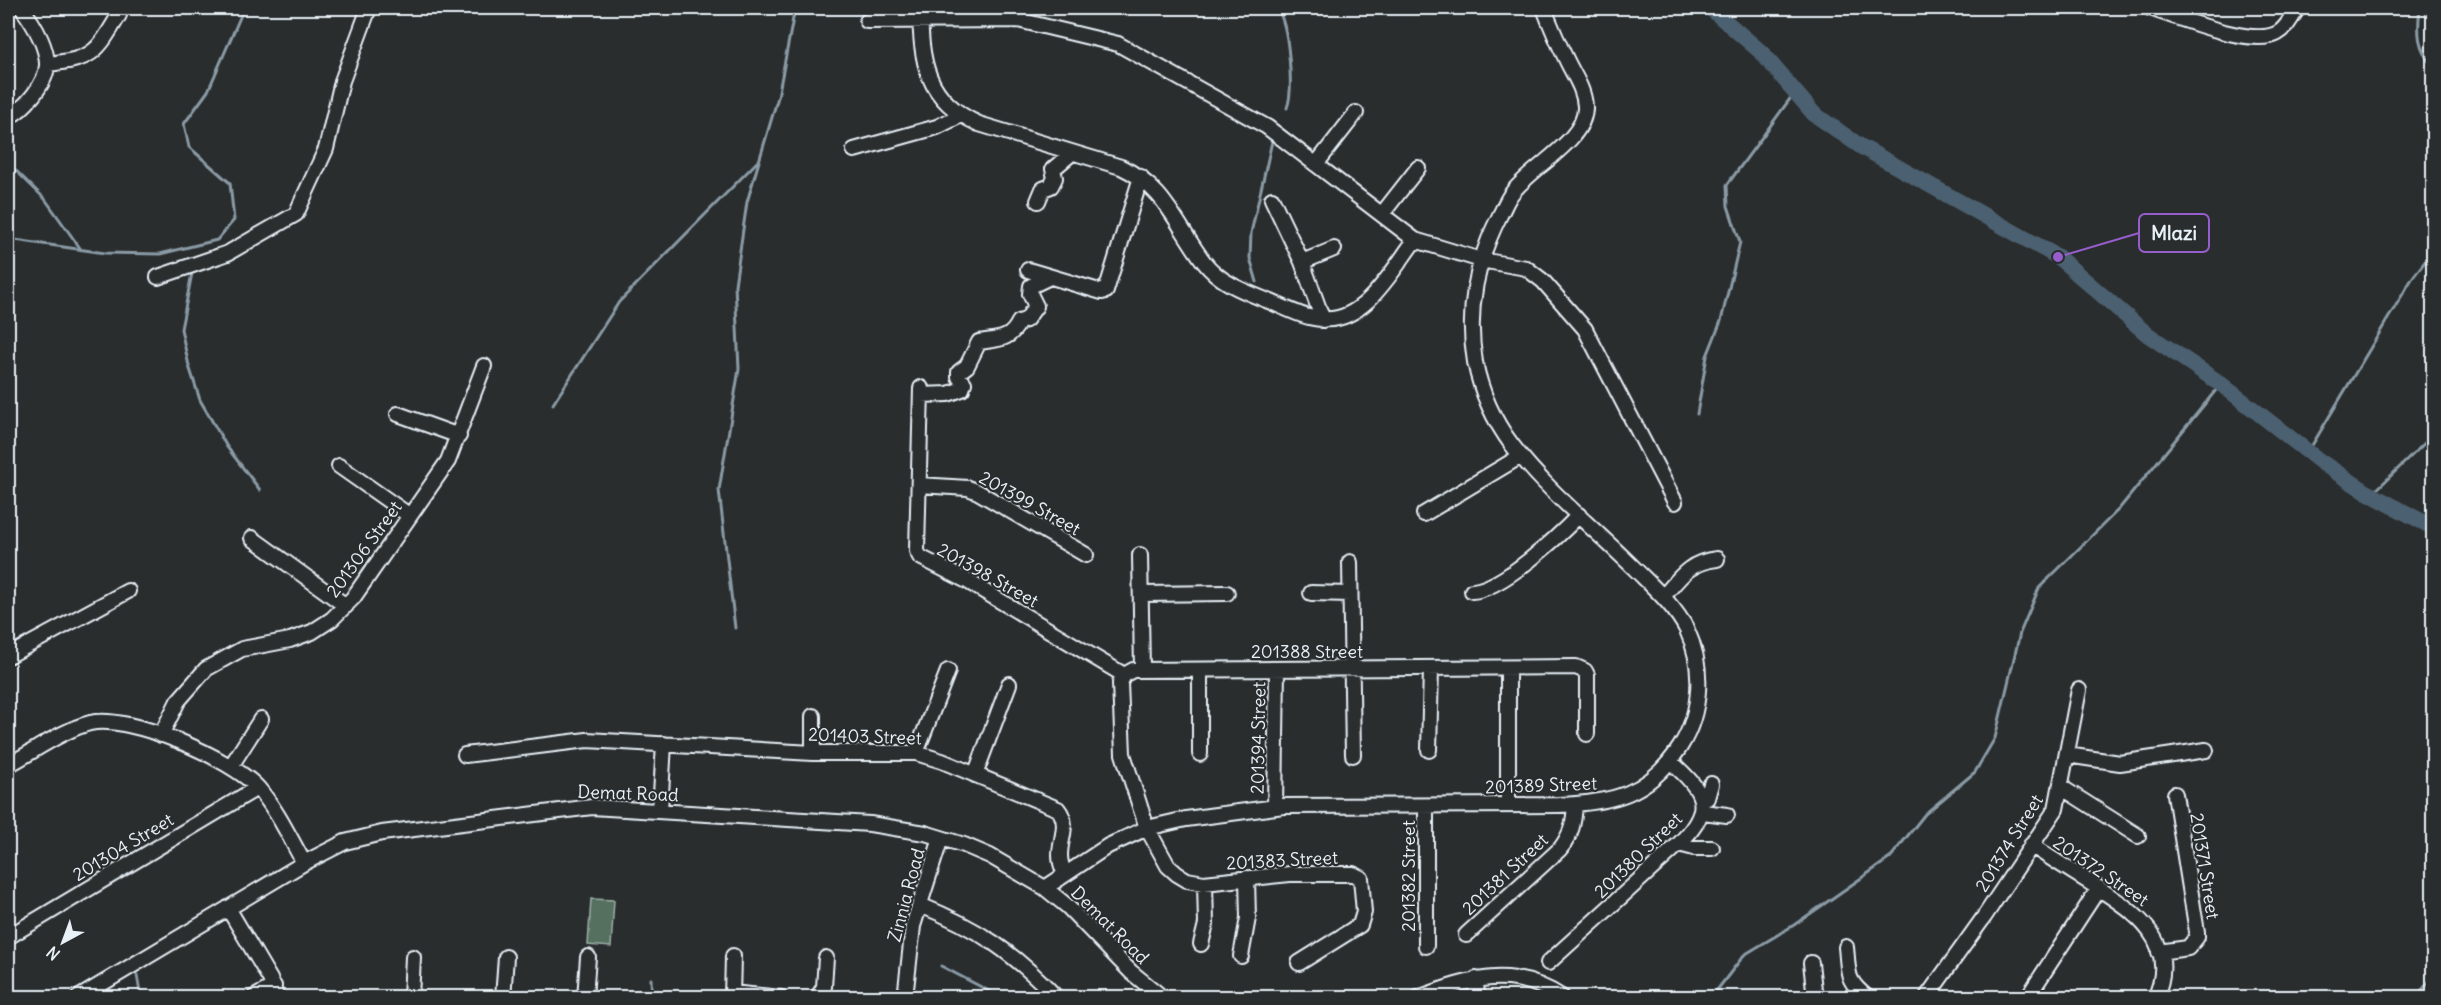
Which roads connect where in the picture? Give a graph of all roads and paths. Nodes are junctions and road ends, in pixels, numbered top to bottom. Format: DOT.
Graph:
graph roads {
  1 [pos="23,8"];
  2 [pos="369,8"];
  3 [pos="920,8"];
  4 [pos="1544,8"];
  5 [pos="2150,8"];
  6 [pos="2298,8"];
  7 [pos="119,15"];
  8 [pos="867,21"];
  9 [pos="921,22"];
  10 [pos="47,64"];
  11 [pos="1356,113"];
  12 [pos="961,115"];
  13 [pos="8,117"];
  14 [pos="854,150"];
  15 [pos="1072,153"];
  16 [pos="1317,163"];
  17 [pos="1418,168"];
  18 [pos="1141,177"];
  19 [pos="1272,199"];
  20 [pos="1038,201"];
  21 [pos="1382,214"];
  22 [pos="1415,240"];
  23 [pos="1334,249"];
  24 [pos="1481,260"];
  25 [pos="1302,262"];
  26 [pos="1028,270"];
  27 [pos="158,277"];
  28 [pos="1050,277"];
  29 [pos="1323,320"];
  30 [pos="483,366"];
  31 [pos="398,414"];
  32 [pos="459,436"];
  33 [pos="1521,456"];
  34 [pos="339,466"];
  35 [pos="919,485"];
  36 [pos="1675,502"];
  37 [pos="1424,514"];
  38 [pos="1579,515"];
  39 [pos="410,516"];
  40 [pos="252,538"];
  41 [pos="1086,555"];
  42 [pos="1140,555"];
  43 [pos="1717,559"];
  44 [pos="1350,562"];
  45 [pos="128,591"];
  46 [pos="1472,591"];
  47 [pos="1227,593"];
  48 [pos="1311,593"];
  49 [pos="1142,594"];
  50 [pos="1350,594"];
  51 [pos="1663,597"];
  52 [pos="346,606"];
  53 [pos="8,656"];
  54 [pos="1353,669"];
  55 [pos="1431,669"];
  56 [pos="1508,669"];
  57 [pos="1142,670"];
  58 [pos="1200,670"];
  59 [pos="1277,670"];
  60 [pos="948,671"];
  61 [pos="1124,675"];
  62 [pos="1009,684"];
  63 [pos="2079,690"];
  64 [pos="813,716"];
  65 [pos="261,719"];
  66 [pos="1587,734"];
  67 [pos="161,735"];
  68 [pos="664,744"];
  69 [pos="1430,750"];
  70 [pos="2206,750"];
  71 [pos="813,753"];
  72 [pos="916,753"];
  73 [pos="1200,754"];
  74 [pos="1353,754"];
  75 [pos="465,755"];
  76 [pos="2067,755"];
  77 [pos="1670,761"];
  78 [pos="8,765"];
  79 [pos="231,766"];
  80 [pos="975,775"];
  81 [pos="1711,784"];
  82 [pos="2061,787"];
  83 [pos="258,788"];
  84 [pos="2175,794"];
  85 [pos="1575,804"];
  86 [pos="1508,805"];
  87 [pos="1702,805"];
  88 [pos="1426,806"];
  89 [pos="1275,807"];
  90 [pos="660,811"];
  91 [pos="1727,815"];
  92 [pos="1147,828"];
  93 [pos="2138,836"];
  94 [pos="941,838"];
  95 [pos="1680,844"];
  96 [pos="2031,845"];
  97 [pos="1712,848"];
  98 [pos="303,863"];
  99 [pos="1065,874"];
  100 [pos="1246,878"];
  101 [pos="1205,883"];
  102 [pos="1045,888"];
  103 [pos="2099,888"];
  104 [pos="920,905"];
  105 [pos="228,908"];
  106 [pos="1466,935"];
  107 [pos="8,938"];
  108 [pos="1202,944"];
  109 [pos="1426,946"];
  110 [pos="1845,947"];
  111 [pos="2159,952"];
  112 [pos="734,956"];
  113 [pos="1241,956"];
  114 [pos="413,957"];
  115 [pos="506,957"];
  116 [pos="588,957"];
  117 [pos="826,958"];
  118 [pos="1299,963"];
  119 [pos="1548,963"];
  120 [pos="1811,963"];
  121 [pos="1476,979"];
  122 [pos="275,992"];
  123 [pos="732,995"];
  124 [pos="78,998"];
  125 [pos="253,998"];
  126 [pos="411,998"];
  127 [pos="503,998"];
  128 [pos="585,998"];
  129 [pos="782,998"];
  130 [pos="817,998"];
  131 [pos="905,998"];
  132 [pos="1057,998"];
  133 [pos="1163,998"];
  134 [pos="1418,998"];
  135 [pos="1476,998"];
  136 [pos="1563,998"];
  137 [pos="1815,998"];
  138 [pos="1868,998"];
  139 [pos="1926,998"];
  140 [pos="2026,998"];
  141 [pos="2155,998"];
  1 -- 10 [label="street"];
  2 -- 27 [label="street"];
  3 -- 9 [label="street"];
  4 -- 24 [label="street, 201389 Street"];
  5 -- 6 [label="street"];
  7 -- 10 [label="street"];
  8 -- 9 [label="street"];
  9 -- 12 [label="street"];
  9 -- 16 [label="street"];
  10 -- 13 [label="street"];
  11 -- 16 [label="street"];
  12 -- 14 [label="street"];
  12 -- 15 [label="street"];
  15 -- 18 [label="street"];
  15 -- 20 [label="street"];
  16 -- 21 [label="street"];
  17 -- 21 [label="street"];
  18 -- 28 [label="street"];
  18 -- 29 [label="street"];
  19 -- 25 [label="street"];
  21 -- 22 [label="street"];
  22 -- 24 [label="street"];
  22 -- 29 [label="street"];
  23 -- 25 [label="street"];
  24 -- 33 [label="street, 201389 Street"];
  24 -- 36 [label="street"];
  25 -- 29 [label="street"];
  26 -- 28 [label="street"];
  28 -- 35 [label="street, 201398 Street"];
  30 -- 32 [label="street, 201306 Street"];
  31 -- 32 [label="street"];
  32 -- 39 [label="street, 201306 Street"];
  33 -- 37 [label="street"];
  33 -- 38 [label="street, 201389 Street"];
  34 -- 39 [label="street"];
  35 -- 41 [label="street, 201399 Street"];
  35 -- 61 [label="street, 201398 Street"];
  38 -- 46 [label="street"];
  38 -- 51 [label="street, 201389 Street"];
  39 -- 52 [label="street, 201306 Street"];
  40 -- 52 [label="street"];
  42 -- 49 [label="street"];
  43 -- 51 [label="street"];
  44 -- 50 [label="street"];
  45 -- 53 [label="street"];
  47 -- 49 [label="street"];
  48 -- 50 [label="street"];
  49 -- 57 [label="street"];
  50 -- 54 [label="street"];
  51 -- 77 [label="street, 201389 Street"];
  52 -- 67 [label="street, 201306 Street"];
  54 -- 55 [label="street, 201388 Street"];
  54 -- 59 [label="street, 201388 Street"];
  54 -- 74 [label="street"];
  55 -- 56 [label="street, 201388 Street"];
  55 -- 69 [label="street"];
  56 -- 66 [label="street, 201388 Street"];
  56 -- 86 [label="street"];
  57 -- 58 [label="street, 201388 Street"];
  57 -- 61 [label="street, 201388 Street"];
  58 -- 59 [label="street, 201388 Street"];
  58 -- 73 [label="street"];
  59 -- 89 [label="street, 201394 Street"];
  60 -- 72 [label="street"];
  61 -- 92 [label="street"];
  62 -- 80 [label="street"];
  63 -- 76 [label="street, 201374 Street"];
  64 -- 71 [label="street"];
  65 -- 79 [label="street"];
  67 -- 78 [label="street"];
  67 -- 79 [label="street"];
  68 -- 71 [label="street, 201403 Street"];
  68 -- 75 [label="street, 201403 Street"];
  68 -- 90 [label="street"];
  70 -- 76 [label="street"];
  71 -- 72 [label="street, 201403 Street"];
  72 -- 80 [label="street, 201403 Street"];
  76 -- 82 [label="street, 201374 Street"];
  77 -- 85 [label="street, 201389 Street"];
  77 -- 87 [label="street"];
  79 -- 83 [label="street"];
  80 -- 99 [label="street, 201403 Street"];
  81 -- 87 [label="street, 201380 Street"];
  82 -- 93 [label="street"];
  82 -- 96 [label="street, 201374 Street"];
  83 -- 98 [label="street"];
  83 -- 107 [label="street, 201304 Street"];
  84 -- 111 [label="street, 201371 Street"];
  85 -- 86 [label="street, 201389 Street"];
  85 -- 106 [label="street, 201381 Street"];
  86 -- 88 [label="street, 201389 Street"];
  87 -- 91 [label="street"];
  87 -- 95 [label="street, 201380 Street"];
  88 -- 89 [label="street, 201389 Street"];
  88 -- 109 [label="street, 201382 Street"];
  89 -- 92 [label="street, 201389 Street"];
  90 -- 94 [label="street, Demat Road"];
  90 -- 98 [label="street, Demat Road"];
  92 -- 99 [label="street, 201389 Street"];
  92 -- 101 [label="street, 201383 Street"];
  94 -- 102 [label="street, Demat Road"];
  94 -- 104 [label="street, Zinnia Road"];
  95 -- 97 [label="street"];
  95 -- 119 [label="street, 201380 Street"];
  96 -- 103 [label="street, 201372 Street"];
  96 -- 139 [label="street, 201374 Street"];
  98 -- 105 [label="street, Demat Road"];
  99 -- 102 [label="street, 201389 Street"];
  100 -- 101 [label="street, 201383 Street"];
  100 -- 113 [label="street"];
  100 -- 118 [label="street, 201383 Street"];
  101 -- 108 [label="street"];
  102 -- 133 [label="street, Demat Road"];
  103 -- 111 [label="street, 201372 Street"];
  103 -- 140 [label="street"];
  104 -- 131 [label="street, Zinnia Road"];
  104 -- 132 [label="street"];
  105 -- 122 [label="street"];
  105 -- 124 [label="street, Demat Road"];
  110 -- 138 [label="street"];
  111 -- 141 [label="street, 201372 Street"];
  112 -- 123 [label="street"];
  114 -- 126 [label="street"];
  115 -- 127 [label="street"];
  116 -- 128 [label="street"];
  117 -- 130 [label="street"];
  120 -- 137 [label="street"];
  121 -- 134 [label="street"];
  121 -- 135 [label="street"];
  121 -- 136 [label="street"];
  122 -- 125 [label="street"];
  123 -- 129 [label="street"];
}
